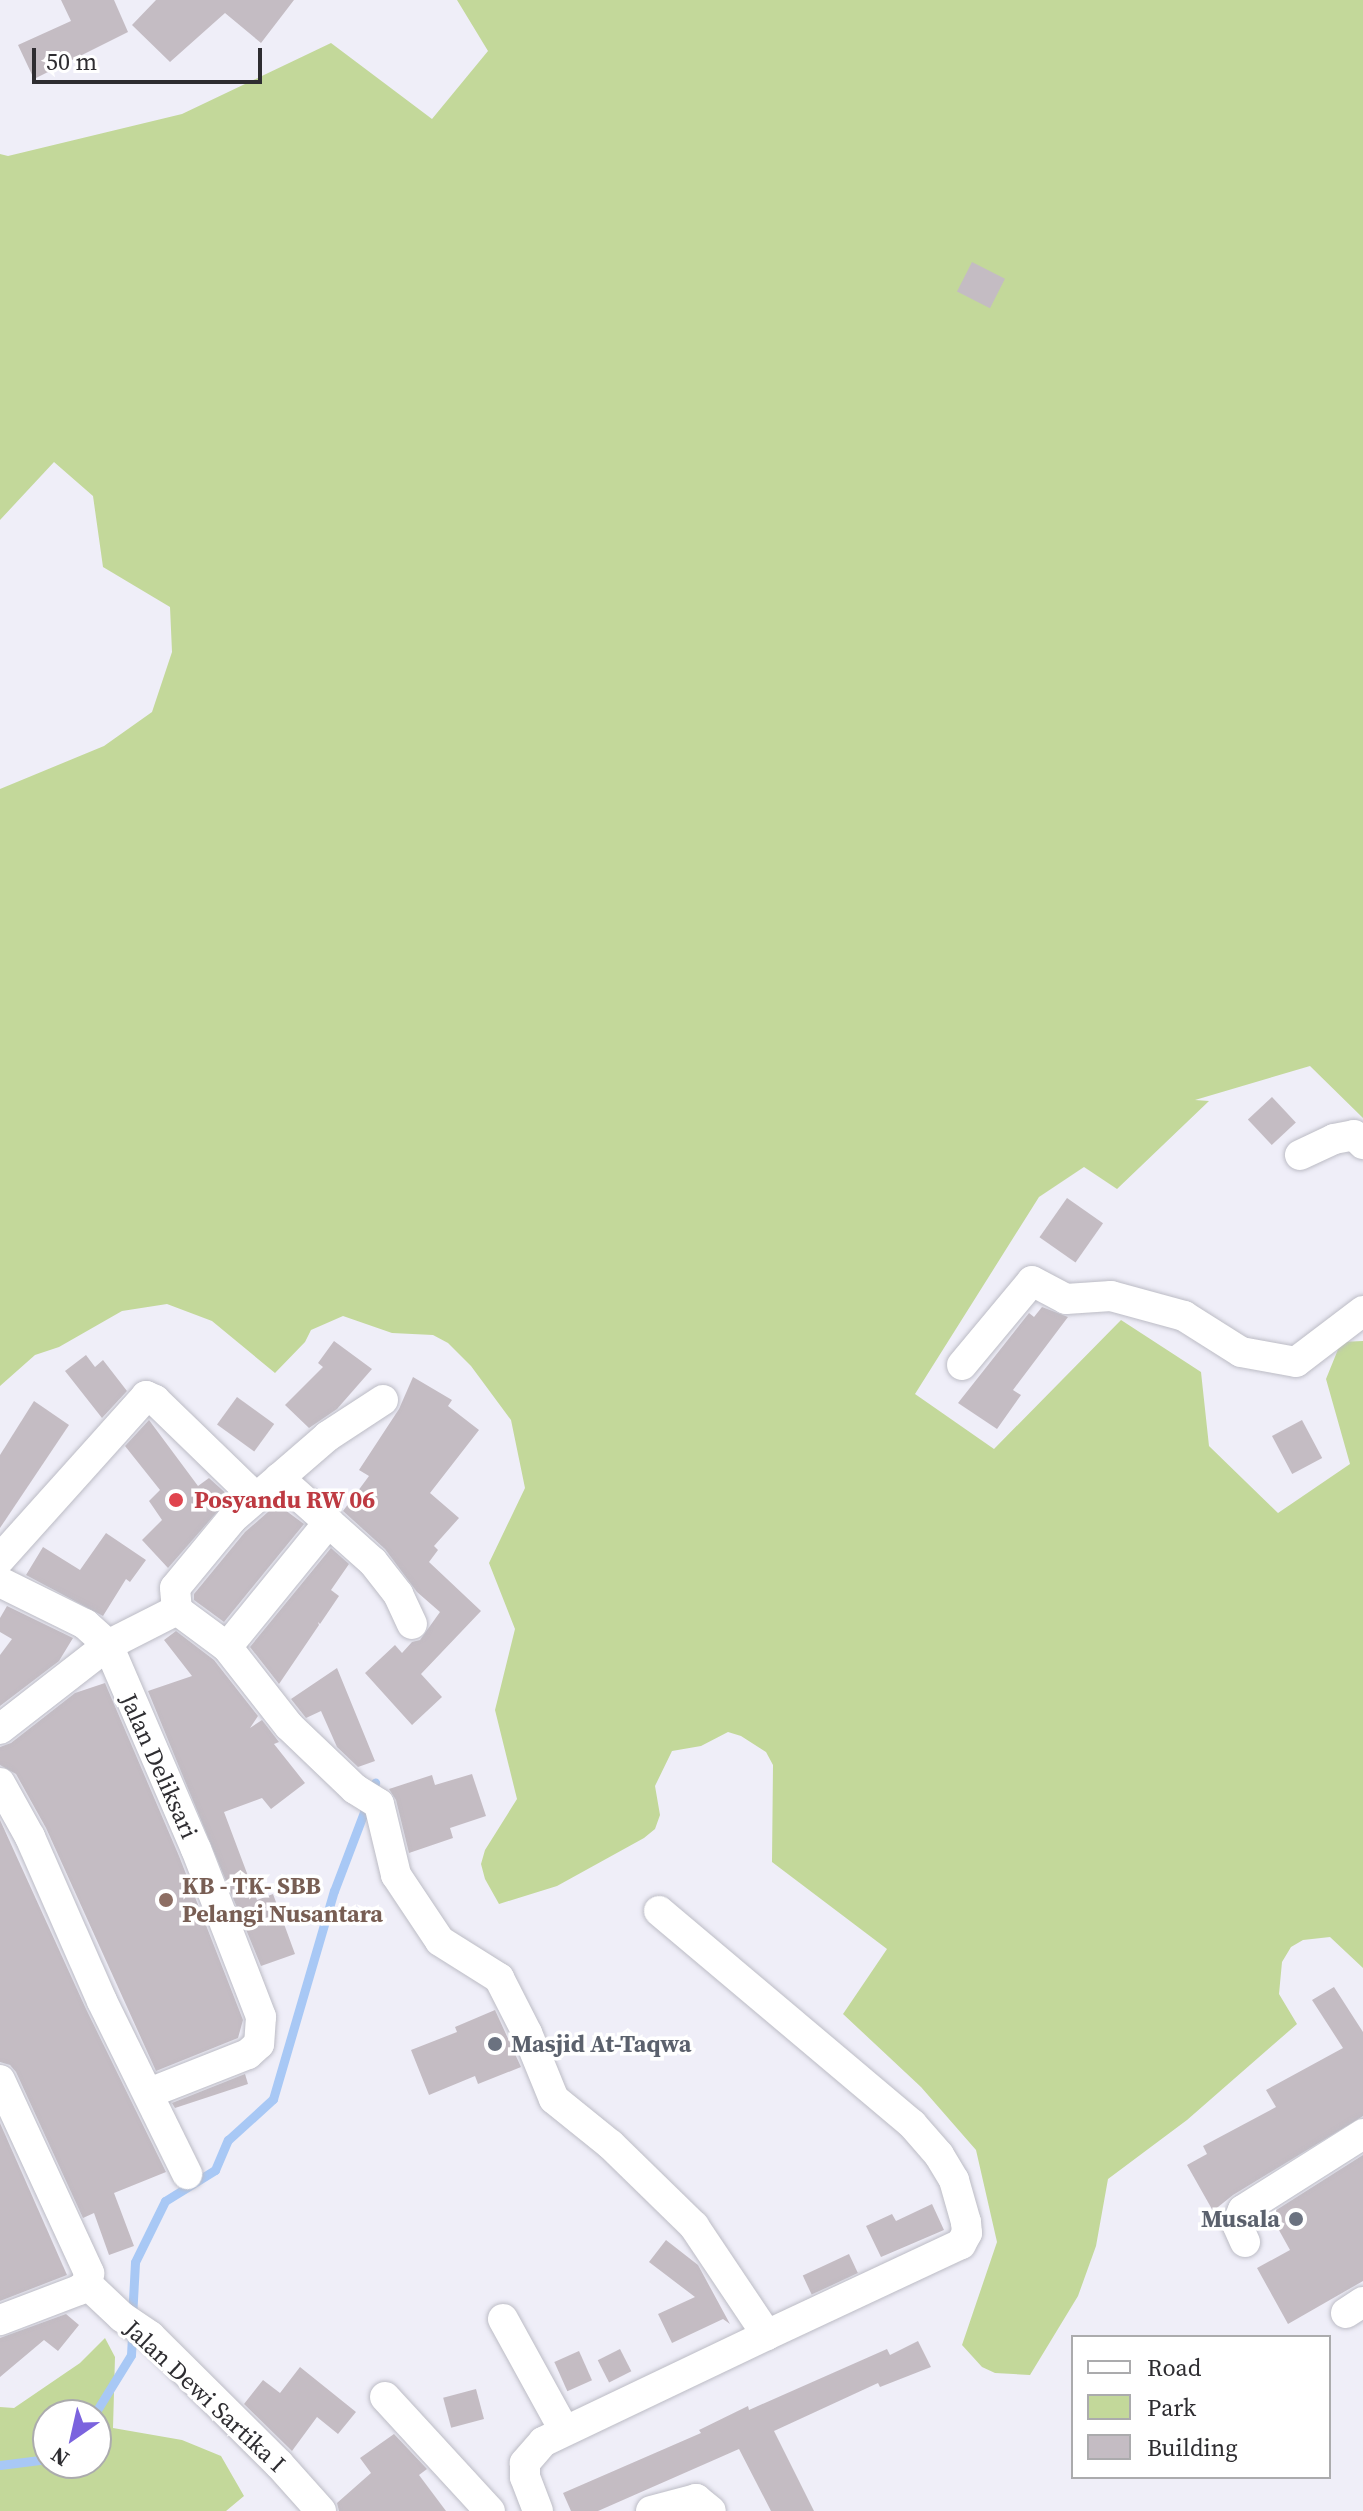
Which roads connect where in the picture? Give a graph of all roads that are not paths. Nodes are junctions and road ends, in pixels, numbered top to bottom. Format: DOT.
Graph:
graph roads {
  1 [pos="1363,1144"];
  2 [pos="1300,1155"];
  3 [pos="1363,1311"];
  4 [pos="962,1365"];
  5 [pos="383,1400"];
  6 [pos="279,1478"];
  7 [pos="256,1498"];
  8 [pos="329,1522"];
  9 [pos="0,1559"];
  10 [pos="0,1582"];
  11 [pos="177,1610"];
  12 [pos="412,1624"];
  13 [pos="108,1645"];
  14 [pos="227,1647"];
  15 [pos="0,1729"];
  16 [pos="0,1783"];
  17 [pos="659,1911"];
  18 [pos="0,2080"];
  19 [pos="149,2093"];
  20 [pos="1363,2134"];
  21 [pos="187,2174"];
  22 [pos="1245,2242"];
  23 [pos="87,2284"];
  24 [pos="503,2319"];
  25 [pos="0,2320"];
  26 [pos="767,2335"];
  27 [pos="385,2397"];
  28 [pos="564,2430"];
  29 [pos="321,2511"];
  30 [pos="490,2511"];
  31 [pos="538,2511"];
  32 [pos="651,2511"];
  33 [pos="711,2511"];
  1 -- 2 [label="street"];
  3 -- 4 [label="street"];
  5 -- 6 [label="street"];
  6 -- 7 [label="street"];
  6 -- 8 [label="street"];
  7 -- 9 [label="street"];
  7 -- 11 [label="street"];
  8 -- 12 [label="street"];
  8 -- 14 [label="street"];
  10 -- 13 [label="street, Jalan Deliksari"];
  11 -- 13 [label="street"];
  11 -- 14 [label="street"];
  13 -- 15 [label="street"];
  13 -- 19 [label="street, Jalan Deliksari"];
  14 -- 26 [label="street"];
  16 -- 19 [label="street"];
  17 -- 26 [label="street"];
  18 -- 23 [label="street"];
  19 -- 21 [label="street"];
  20 -- 22 [label="street"];
  23 -- 25 [label="street"];
  23 -- 29 [label="street, Jalan Dewi Sartika I"];
  24 -- 28 [label="street"];
  26 -- 28 [label="street"];
  27 -- 30 [label="street"];
  28 -- 31 [label="street"];
  32 -- 33 [label="street"];
}
